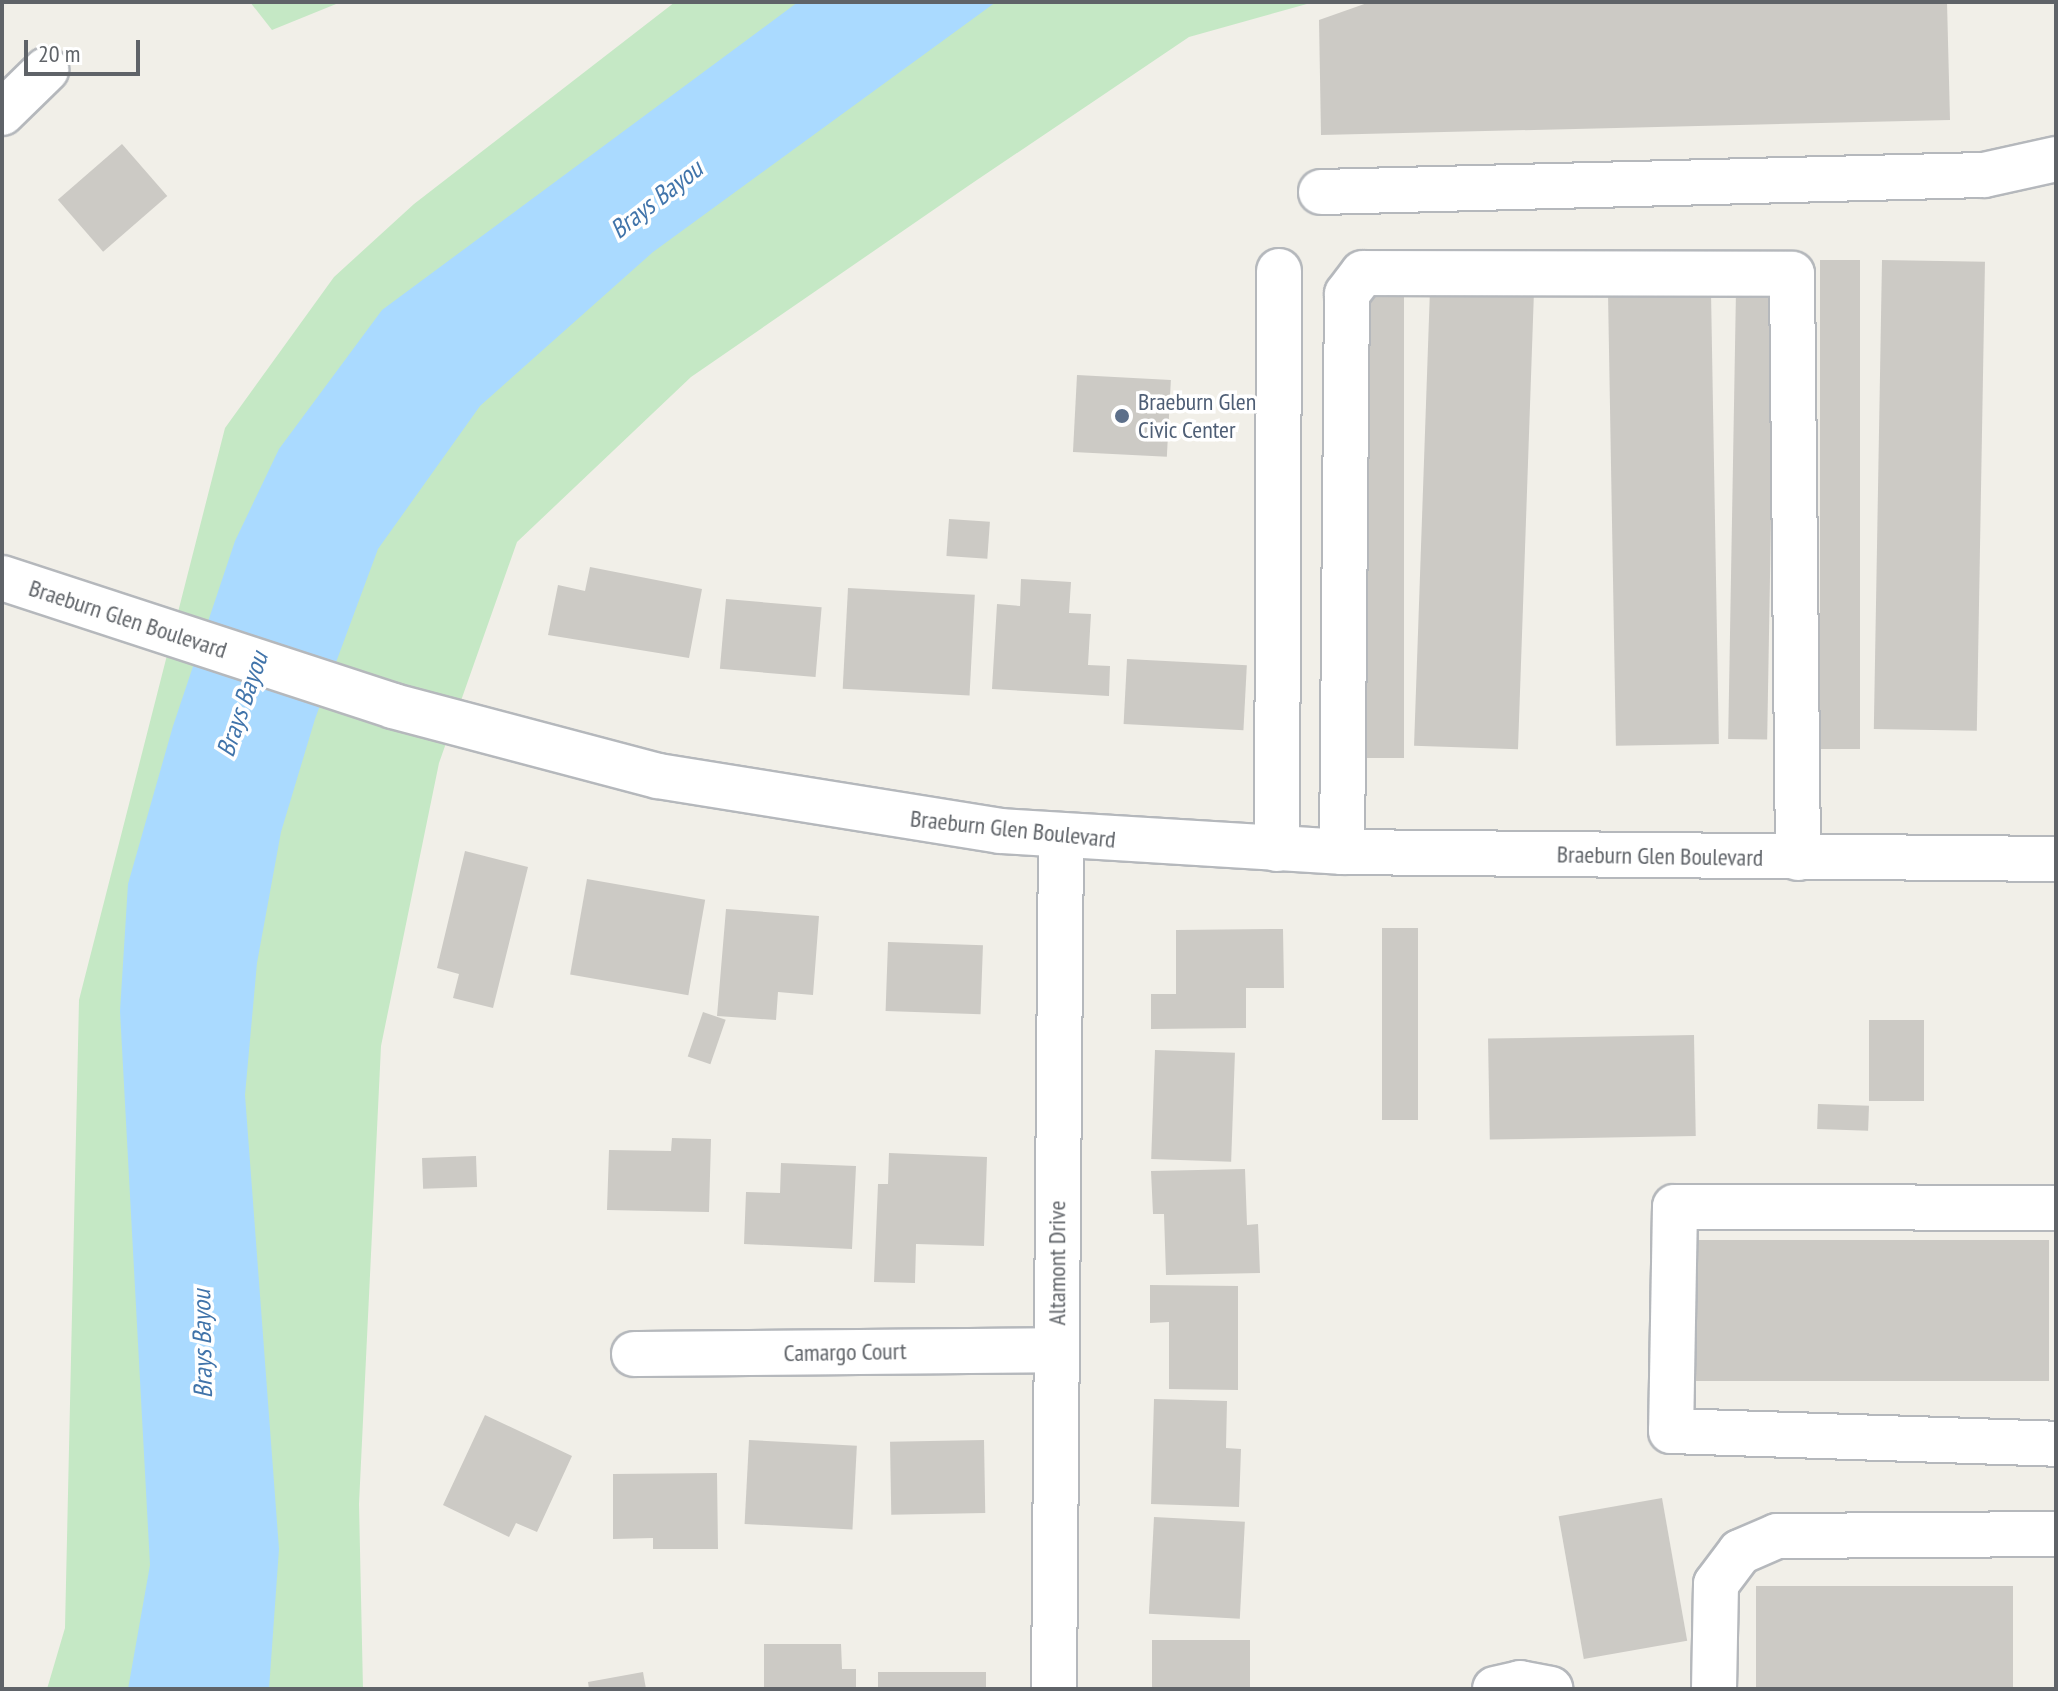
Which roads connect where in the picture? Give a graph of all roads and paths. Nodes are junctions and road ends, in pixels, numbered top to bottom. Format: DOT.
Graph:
graph roads {
  1 [pos="46,70"];
  2 [pos="2,113"];
  3 [pos="2056,159"];
  4 [pos="1321,192"];
  5 [pos="1279,271"];
  6 [pos="2,578"];
  7 [pos="1061,837"];
  8 [pos="1277,849"];
  9 [pos="1342,852"];
  10 [pos="1798,858"];
  11 [pos="2056,859"];
  12 [pos="2056,1208"];
  13 [pos="1057,1350"];
  14 [pos="634,1354"];
  15 [pos="2056,1444"];
  16 [pos="2056,1534"];
  17 [pos="1054,1689"];
  18 [pos="1495,1689"];
  19 [pos="1550,1689"];
  20 [pos="1714,1689"];
  1 -- 2 [label="street"];
  3 -- 4 [label="street"];
  5 -- 8 [label="street"];
  6 -- 7 [label="street, Braeburn Glen Boulevard"];
  7 -- 8 [label="street, Braeburn Glen Boulevard"];
  7 -- 13 [label="street, Altamont Drive"];
  8 -- 9 [label="street, Braeburn Glen Boulevard"];
  9 -- 10 [label="street, Braeburn Glen Boulevard"];
  9 -- 10 [label="street"];
  10 -- 11 [label="street, Braeburn Glen Boulevard"];
  12 -- 15 [label="street"];
  13 -- 14 [label="street, Camargo Court"];
  13 -- 17 [label="street, Altamont Drive"];
  16 -- 20 [label="street"];
  18 -- 19 [label="street"];
}
